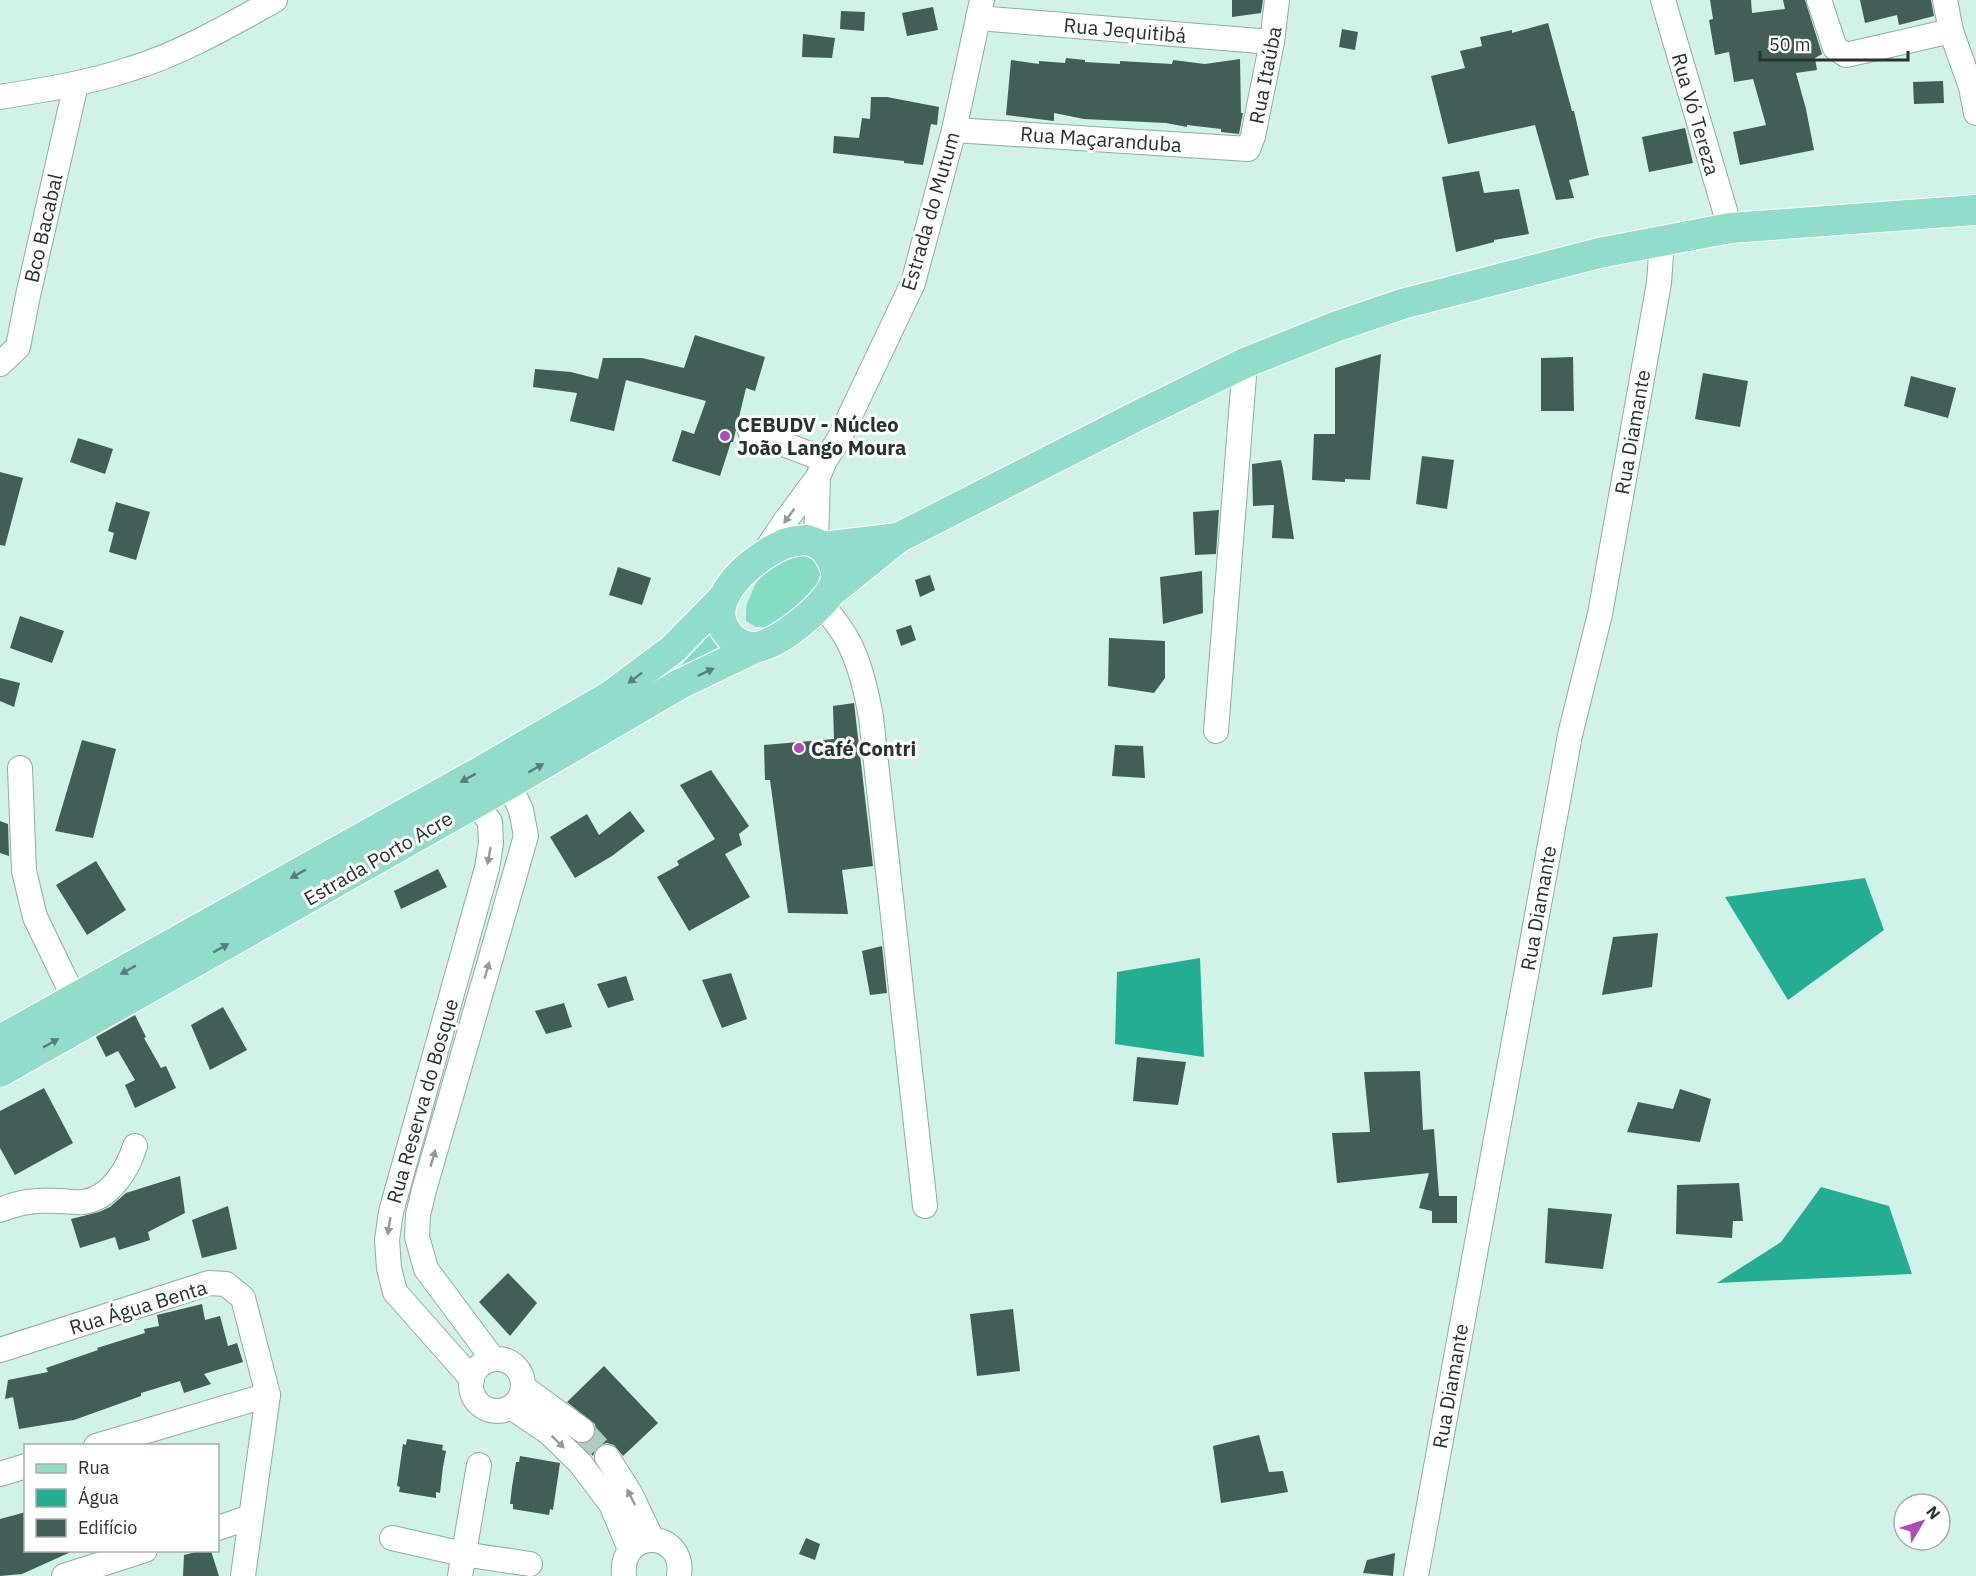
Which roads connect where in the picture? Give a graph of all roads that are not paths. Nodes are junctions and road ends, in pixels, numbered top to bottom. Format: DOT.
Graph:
graph roads {
  1 [pos="275,0"];
  2 [pos="1277,0"];
  3 [pos="1663,0"];
  4 [pos="1819,0"];
  5 [pos="1945,0"];
  6 [pos="980,9"];
  7 [pos="1951,31"];
  8 [pos="1272,42"];
  9 [pos="76,84"];
  10 [pos="1974,85"];
  11 [pos="0,97"];
  12 [pos="1976,113"];
  13 [pos="954,130"];
  14 [pos="1248,148"];
  15 [pos="1976,210"];
  16 [pos="1730,228"];
  17 [pos="1662,241"];
  18 [pos="1245,363"];
  19 [pos="0,364"];
  20 [pos="750,431"];
  21 [pos="822,468"];
  22 [pos="898,538"];
  23 [pos="819,545"];
  24 [pos="762,556"];
  25 [pos="725,596"];
  26 [pos="826,597"];
  27 [pos="757,647"];
  28 [pos="1216,730"];
  29 [pos="20,768"];
  30 [pos="509,784"];
  31 [pos="476,803"];
  32 [pos="75,999"];
  33 [pos="0,1040"];
  34 [pos="0,1072"];
  35 [pos="135,1146"];
  36 [pos="925,1206"];
  37 [pos="0,1210"];
  38 [pos="426,1269"];
  39 [pos="395,1292"];
  40 [pos="453,1307"];
  41 [pos="427,1331"];
  42 [pos="0,1350"];
  43 [pos="493,1359"];
  44 [pos="472,1379"];
  45 [pos="268,1395"];
  46 [pos="517,1397"];
  47 [pos="582,1431"];
  48 [pos="103,1444"];
  49 [pos="607,1456"];
  50 [pos="479,1465"];
  51 [pos="24,1467"];
  52 [pos="0,1473"];
  53 [pos="250,1517"];
  54 [pos="219,1528"];
  55 [pos="392,1538"];
  56 [pos="641,1544"];
  57 [pos="142,1552"];
  58 [pos="530,1564"];
  59 [pos="461,1565"];
  60 [pos="63,1576"];
  61 [pos="243,1576"];
  62 [pos="623,1576"];
  63 [pos="679,1576"];
  64 [pos="1416,1576"];
  1 -- 9 [label="street"];
  2 -- 8 [label="street, Rua Itaúba"];
  3 -- 16 [label="street, Rua Vó Tereza"];
  4 -- 7 [label="street"];
  5 -- 7 [label="street"];
  6 -- 8 [label="street, Rua Jequitibá"];
  6 -- 13 [label="street, Estrada do Mutum"];
  7 -- 10 [label="street"];
  8 -- 14 [label="street, Rua Itaúba"];
  9 -- 11 [label="street"];
  9 -- 19 [label="street, Bco Bacabal"];
  10 -- 12 [label="street"];
  13 -- 14 [label="street, Rua Maçaranduba"];
  13 -- 21 [label="street, Estrada do Mutum"];
  15 -- 16 [label="main road"];
  16 -- 17 [label="main road"];
  17 -- 18 [label="main road"];
  17 -- 64 [label="street, Rua Diamante"];
  18 -- 22 [label="main road"];
  18 -- 28 [label="street"];
  20 -- 21 [label="street"];
  21 -- 23 [label="street"];
  21 -- 24 [label="street, Estrada do Mutum, one-way"];
  22 -- 23 [label="main road"];
  22 -- 26 [label="main road"];
  23 -- 24 [label="main road"];
  23 -- 26 [label="main road"];
  24 -- 25 [label="main road"];
  25 -- 27 [label="main road"];
  25 -- 32 [label="main road, Estrada Porto Acre, one-way"];
  26 -- 27 [label="main road"];
  26 -- 36 [label="street"];
  30 -- 27 [label="main road, Estrada Porto Acre, one-way"];
  29 -- 32 [label="street"];
  30 -- 31 [label="main road, Estrada Porto Acre"];
  38 -- 30 [label="street, Rua Reserva do Bosque, one-way"];
  34 -- 31 [label="main road, Estrada Porto Acre, one-way"];
  31 -- 39 [label="street, Rua Reserva do Bosque, one-way"];
  32 -- 33 [label="main road, Estrada Porto Acre"];
  35 -- 37 [label="street"];
  38 -- 39 [label="street"];
  38 -- 40 [label="street, Rua Reserva do Bosque"];
  39 -- 41 [label="street, Rua Reserva do Bosque"];
  40 -- 41 [label="street"];
  40 -- 43 [label="street, Rua Reserva do Bosque"];
  41 -- 44 [label="street, Rua Reserva do Bosque"];
  42 -- 45 [label="street, Rua Água Benta"];
  43 -- 44 [label="street"];
  43 -- 46 [label="street, Rua Reserva do Bosque"];
  44 -- 46 [label="street, Rua Reserva do Bosque"];
  45 -- 48 [label="street"];
  45 -- 53 [label="street, Rua Água Benta"];
  46 -- 47 [label="street, Rua Reserva do Bosque"];
  46 -- 56 [label="street, Rua Reserva do Bosque, one-way"];
  56 -- 49 [label="street, one-way"];
  50 -- 59 [label="street"];
  51 -- 52 [label="street"];
  53 -- 54 [label="street"];
  53 -- 61 [label="street, Rua Água Benta"];
  55 -- 59 [label="street"];
  56 -- 62 [label="street"];
  56 -- 63 [label="street"];
  57 -- 60 [label="street"];
  58 -- 59 [label="street"];
}
